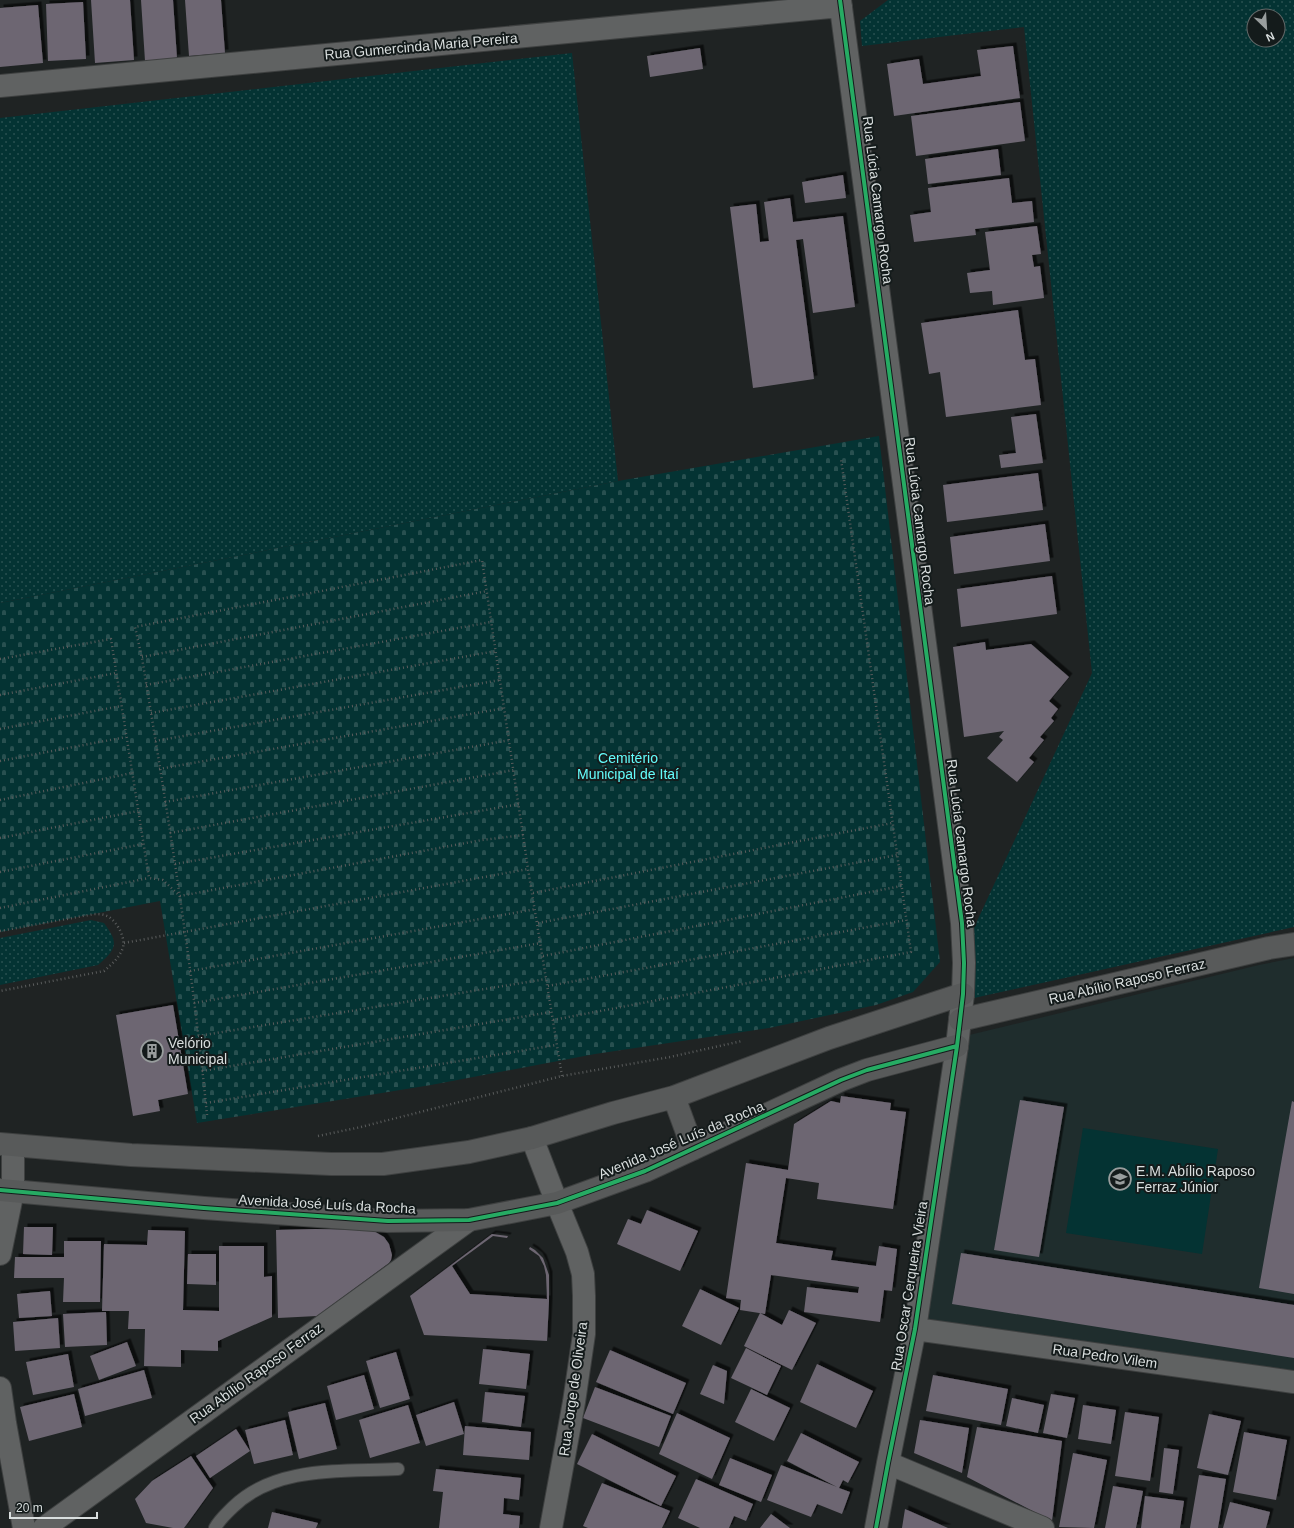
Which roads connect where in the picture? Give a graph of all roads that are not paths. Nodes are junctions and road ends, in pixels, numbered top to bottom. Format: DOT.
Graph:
graph roads {
  1 [pos="841,3"];
  2 [pos="0,86"];
  3 [pos="1294,944"];
  4 [pos="963,994"];
  5 [pos="960,1020"];
  6 [pos="957,1046"];
  7 [pos="674,1097"];
  8 [pos="532,1138"];
  9 [pos="7,1145"];
  10 [pos="693,1149"];
  11 [pos="6,1190"];
  12 [pos="557,1203"];
  13 [pos="469,1220"];
  14 [pos="0,1254"];
  15 [pos="915,1329"];
  16 [pos="1294,1382"];
  17 [pos="0,1388"];
  18 [pos="888,1463"];
  19 [pos="398,1469"];
  20 [pos="24,1528"];
  21 [pos="44,1528"];
  22 [pos="215,1528"];
  23 [pos="551,1528"];
  24 [pos="876,1528"];
  25 [pos="1043,1528"];
  1 -- 2 [label="street, Rua Gumercinda Maria Pereira"];
  1 -- 4 [label="street, Rua Lúcia Camargo Rocha"];
  3 -- 5 [label="street, Rua Abílio Raposo Ferraz"];
  4 -- 5 [label="street, Rua Lúcia Camargo Rocha"];
  4 -- 7 [label="street"];
  5 -- 6 [label="street, Rua Lúcia Camargo Rocha"];
  6 -- 10 [label="street, Avenida José Luís da Rocha"];
  6 -- 15 [label="street, Rua Oscar Cerqueira Vieira"];
  7 -- 8 [label="street"];
  7 -- 10 [label="street"];
  8 -- 9 [label="street"];
  8 -- 12 [label="street, Rua Jorge de Oliveira"];
  9 -- 11 [label="street"];
  10 -- 12 [label="street, Avenida José Luís da Rocha"];
  11 -- 13 [label="street, Avenida José Luís da Rocha"];
  11 -- 14 [label="street"];
  12 -- 13 [label="street, Avenida José Luís da Rocha"];
  12 -- 23 [label="street, Rua Jorge de Oliveira"];
  13 -- 21 [label="street, Rua Abílio Raposo Ferraz"];
  15 -- 16 [label="street, Rua Pedro Vilem"];
  15 -- 18 [label="street, Rua Oscar Cerqueira Vieira"];
  17 -- 20 [label="street"];
  18 -- 24 [label="street, Rua Oscar Cerqueira Vieira"];
  18 -- 25 [label="street"];
  19 -- 22 [label="lane"];
}
